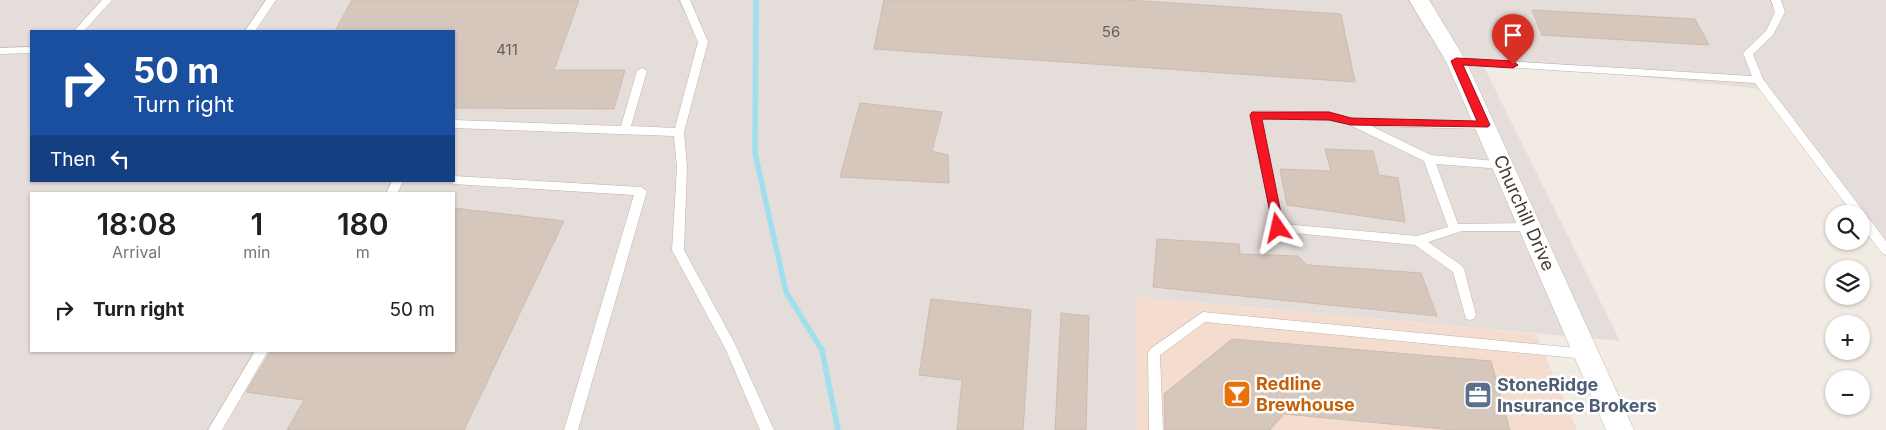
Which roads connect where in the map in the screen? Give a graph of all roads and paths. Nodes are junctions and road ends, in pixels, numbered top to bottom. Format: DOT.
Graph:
graph roads {
  1 [pos="107,0"];
  2 [pos="271,0"];
  3 [pos="685,0"];
  4 [pos="1419,0"];
  5 [pos="1776,0"];
  6 [pos="80,30"];
  7 [pos="251,30"];
  8 [pos="30,50"];
  9 [pos="0,51"];
  10 [pos="1456,61"];
  11 [pos="642,71"];
  12 [pos="1758,80"];
  13 [pos="1351,122"];
  14 [pos="455,124"];
  15 [pos="1484,125"];
  16 [pos="625,130"];
  17 [pos="679,132"];
  18 [pos="1429,159"];
  19 [pos="1502,164"];
  20 [pos="455,180"];
  21 [pos="1852,205"];
  22 [pos="1530,226"];
  23 [pos="1454,229"];
  24 [pos="1870,229"];
  25 [pos="1417,241"];
  26 [pos="1886,250"];
  27 [pos="1470,315"];
  28 [pos="261,352"];
  29 [pos="1586,354"];
  30 [pos="215,430"];
  31 [pos="571,430"];
  32 [pos="767,430"];
  33 [pos="1156,430"];
  34 [pos="1620,430"];
  1 -- 6 [label="lane"];
  2 -- 7 [label="lane"];
  3 -- 17 [label="lane"];
  4 -- 10 [label="street, Churchill Drive"];
  5 -- 12 [label="lane"];
  8 -- 9 [label="lane"];
  10 -- 12 [label="lane"];
  10 -- 15 [label="street, Churchill Drive"];
  11 -- 16 [label="lane"];
  12 -- 21 [label="lane"];
  13 -- 15 [label="lane"];
  13 -- 18 [label="lane"];
  13 -- 25 [label="lane"];
  14 -- 16 [label="lane"];
  15 -- 19 [label="street, Churchill Drive"];
  16 -- 17 [label="lane"];
  17 -- 32 [label="lane"];
  18 -- 19 [label="lane"];
  18 -- 23 [label="lane"];
  19 -- 22 [label="street, Churchill Drive"];
  20 -- 31 [label="lane"];
  22 -- 23 [label="lane"];
  22 -- 29 [label="street, Churchill Drive"];
  23 -- 25 [label="lane"];
  24 -- 26 [label="lane"];
  25 -- 27 [label="lane"];
  28 -- 30 [label="lane"];
  29 -- 33 [label="lane"];
  29 -- 34 [label="street, Churchill Drive"];
}
